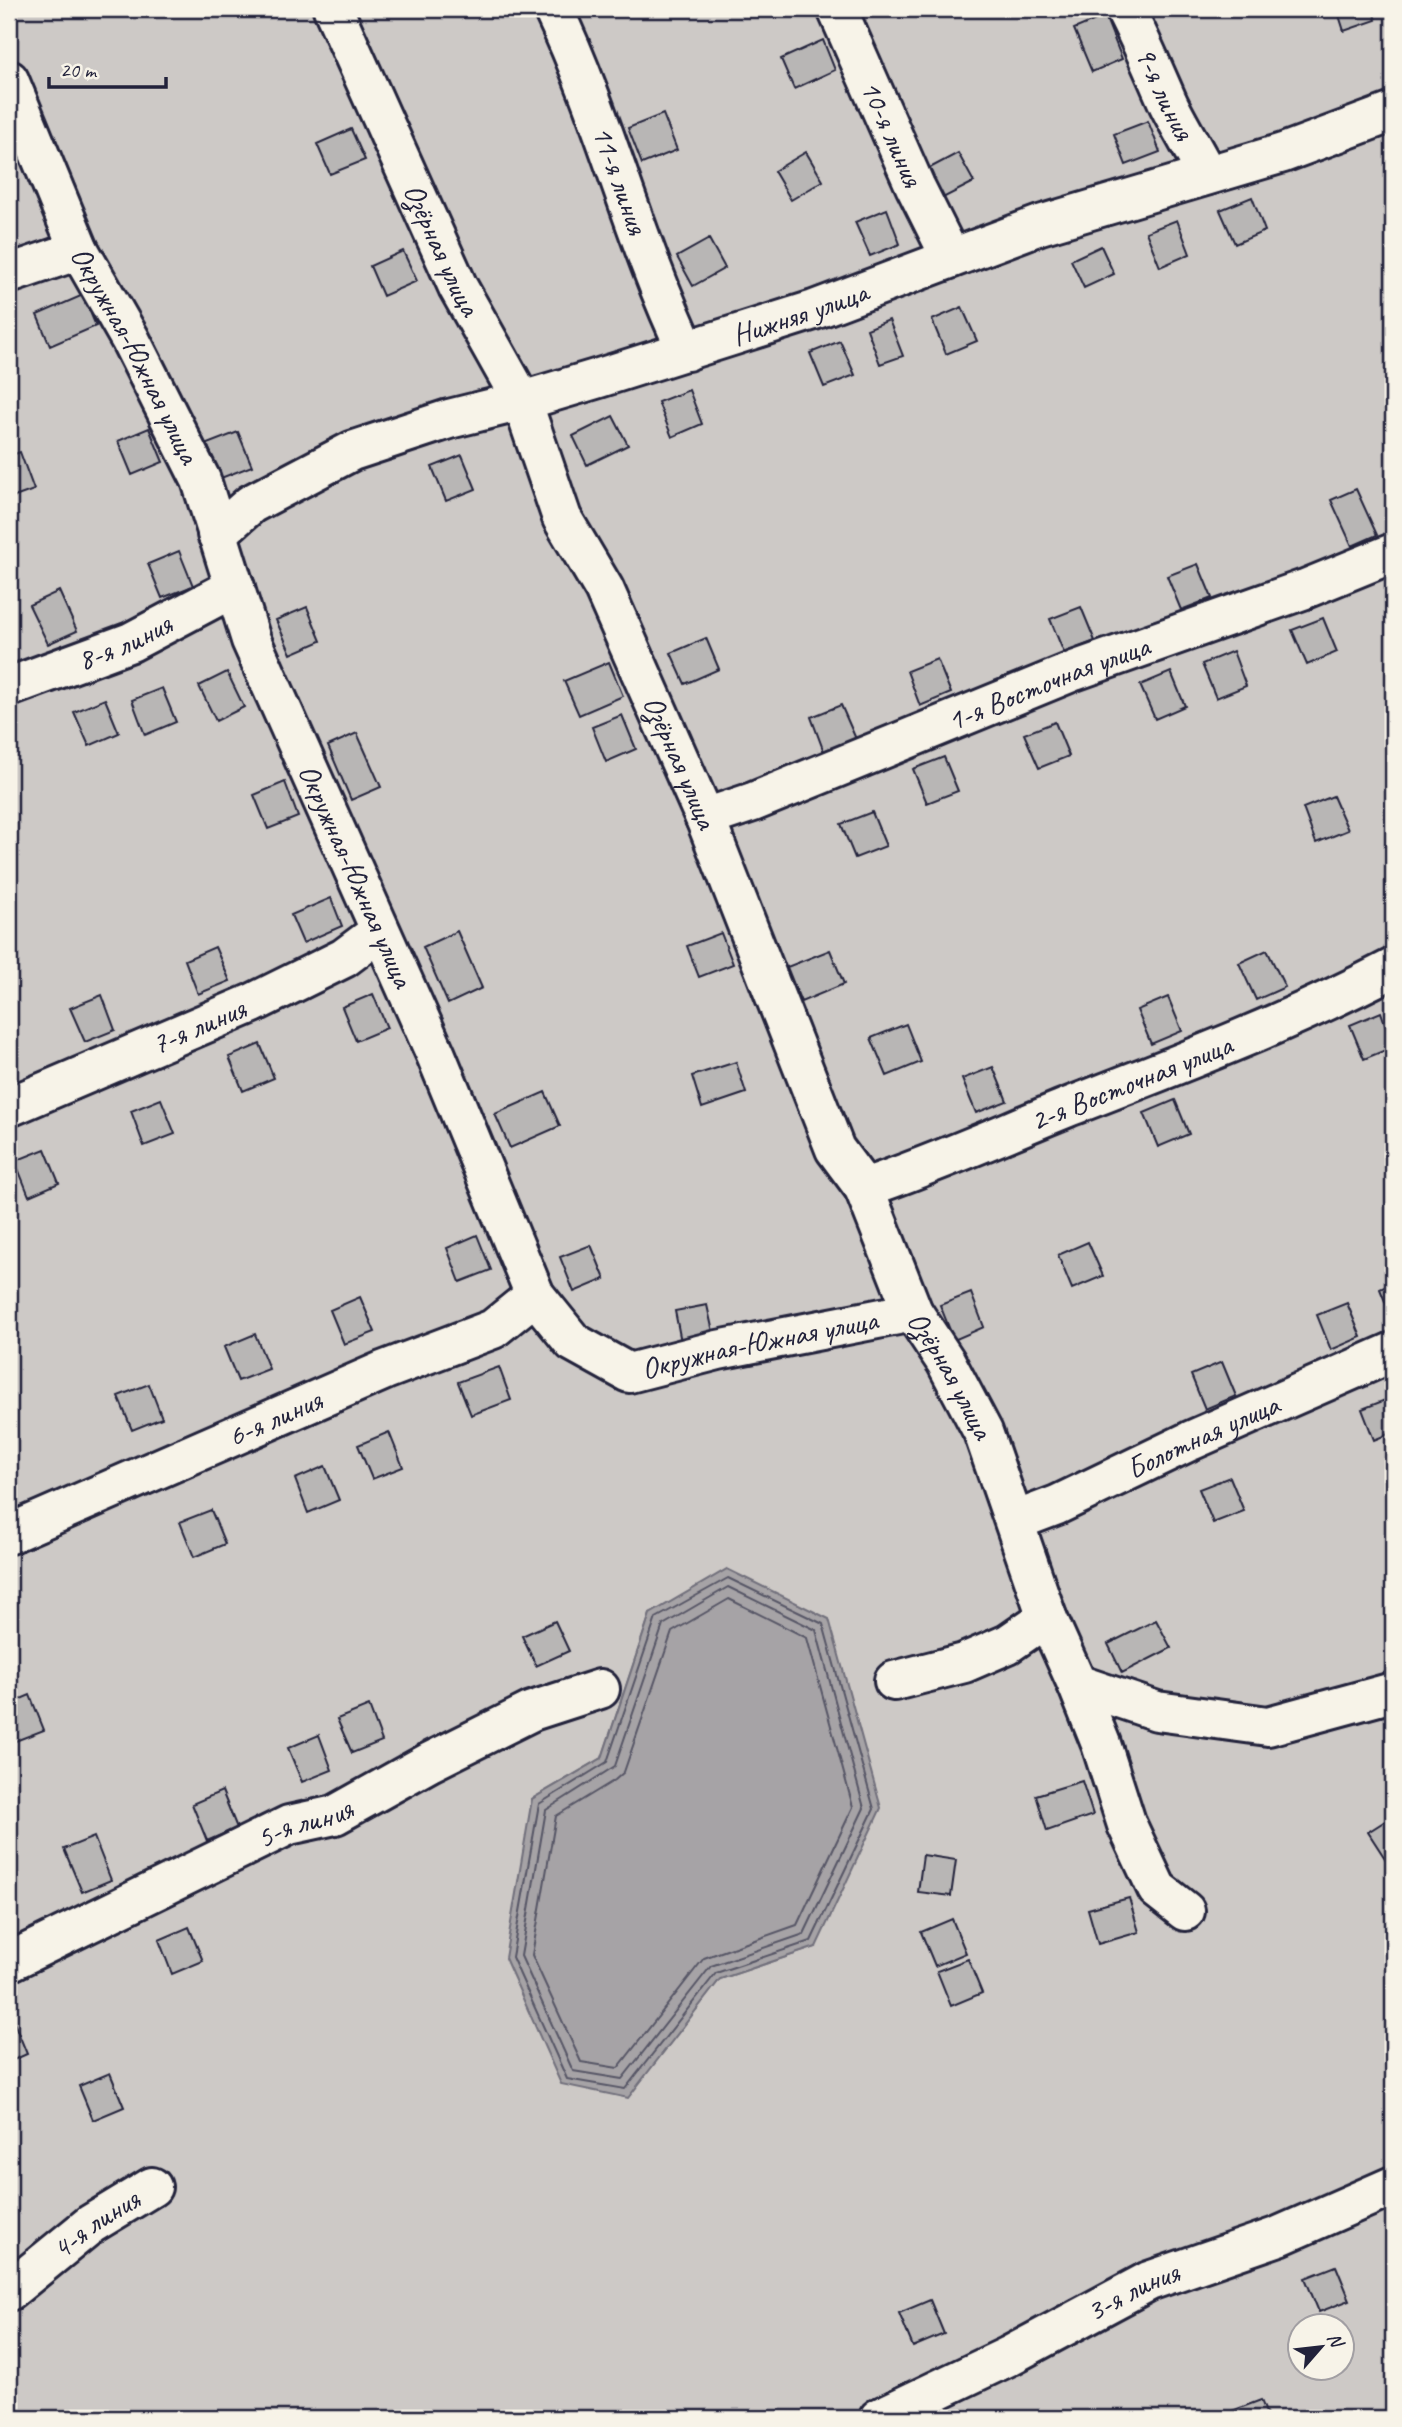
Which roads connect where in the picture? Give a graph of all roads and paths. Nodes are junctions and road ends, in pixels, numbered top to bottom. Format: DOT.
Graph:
graph roads {
  1 [pos="333,9"];
  2 [pos="553,9"];
  3 [pos="837,9"];
  4 [pos="1125,9"];
  5 [pos="9,80"];
  6 [pos="1393,112"];
  7 [pos="1207,176"];
  8 [pos="79,250"];
  9 [pos="951,258"];
  10 [pos="9,274"];
  11 [pos="687,351"];
  12 [pos="522,401"];
  13 [pos="217,534"];
  14 [pos="1393,553"];
  15 [pos="235,587"];
  16 [pos="9,687"];
  17 [pos="705,818"];
  18 [pos="380,931"];
  19 [pos="1393,968"];
  20 [pos="9,1107"];
  21 [pos="864,1188"];
  22 [pos="535,1296"];
  23 [pos="913,1312"];
  24 [pos="1393,1352"];
  25 [pos="1015,1521"];
  26 [pos="9,1534"];
  27 [pos="1047,1617"];
  28 [pos="894,1681"];
  29 [pos="1077,1684"];
  30 [pos="600,1689"];
  31 [pos="1393,1692"];
  32 [pos="1185,1911"];
  33 [pos="9,1962"];
  34 [pos="1393,2186"];
  35 [pos="152,2187"];
  36 [pos="9,2291"];
  37 [pos="879,2418"];
  1 -- 12 [label="street, Озёрная улица"];
  2 -- 11 [label="street, 11-я линия"];
  3 -- 9 [label="street, 10-я линия"];
  4 -- 7 [label="street, 9-я линия"];
  5 -- 8 [label="street, Окружная-Южная улица"];
  6 -- 7 [label="street, Нижняя улица"];
  7 -- 9 [label="street, Нижняя улица"];
  8 -- 10 [label="street"];
  8 -- 13 [label="street, Окружная-Южная улица"];
  9 -- 11 [label="street, Нижняя улица"];
  11 -- 12 [label="street, Нижняя улица"];
  12 -- 13 [label="street, Нижняя улица"];
  12 -- 17 [label="street, Озёрная улица"];
  13 -- 15 [label="street, Окружная-Южная улица"];
  14 -- 17 [label="street, 1-я Восточная улица"];
  15 -- 16 [label="street, 8-я линия"];
  15 -- 18 [label="street, Окружная-Южная улица"];
  17 -- 21 [label="street, Озёрная улица"];
  18 -- 20 [label="street, 7-я линия"];
  18 -- 22 [label="street, Окружная-Южная улица"];
  19 -- 21 [label="street, 2-я Восточная улица"];
  21 -- 23 [label="street, Озёрная улица"];
  22 -- 23 [label="street, Окружная-Южная улица"];
  22 -- 26 [label="street, 6-я линия"];
  23 -- 25 [label="street, Озёрная улица"];
  24 -- 25 [label="street, Болотная улица"];
  25 -- 27 [label="street, Озёрная улица"];
  27 -- 28 [label="street"];
  27 -- 29 [label="street, Озёрная улица"];
  29 -- 31 [label="street"];
  29 -- 32 [label="street, Озёрная улица"];
  30 -- 33 [label="street, 5-я линия"];
  34 -- 37 [label="street, 3-я линия"];
  35 -- 36 [label="street, 4-я линия"];
}
